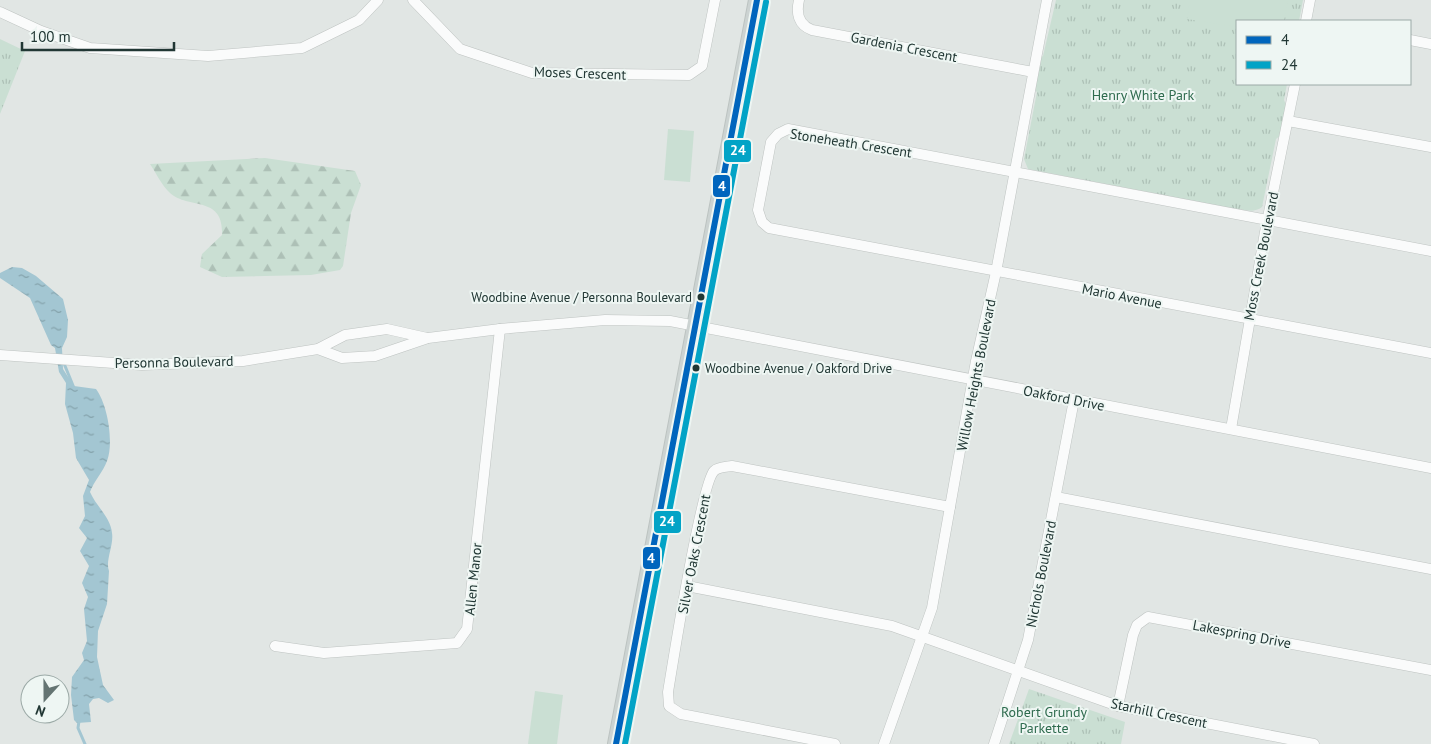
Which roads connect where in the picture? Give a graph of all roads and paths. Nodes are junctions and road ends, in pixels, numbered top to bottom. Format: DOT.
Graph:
graph roads {
  1 [pos="378,0"];
  2 [pos="413,0"];
  3 [pos="715,0"];
  4 [pos="757,0"];
  5 [pos="799,0"];
  6 [pos="1047,0"];
  7 [pos="1310,0"];
  8 [pos="0,12"];
  9 [pos="1307,20"];
  10 [pos="1411,40"];
  11 [pos="1431,44"];
  12 [pos="1033,72"];
  13 [pos="1295,85"];
  14 [pos="1288,120"];
  15 [pos="1431,147"];
  16 [pos="1014,172"];
  17 [pos="1268,220"];
  18 [pos="1431,251"];
  19 [pos="996,272"];
  20 [pos="1249,320"];
  21 [pos="697,325"];
  22 [pos="500,329"];
  23 [pos="428,338"];
  24 [pos="318,349"];
  25 [pos="1431,354"];
  26 [pos="0,355"];
  27 [pos="973,380"];
  28 [pos="1074,400"];
  29 [pos="1231,429"];
  30 [pos="1431,468"];
  31 [pos="1056,497"];
  32 [pos="950,507"];
  33 [pos="1431,569"];
  34 [pos="687,586"];
  35 [pos="924,636"];
  36 [pos="275,646"];
  37 [pos="1431,670"];
  38 [pos="1020,671"];
  39 [pos="1118,706"];
  40 [pos="616,744"];
  41 [pos="835,744"];
  42 [pos="884,744"];
  43 [pos="994,744"];
  44 [pos="1314,744"];
  1 -- 8 [label="street"];
  2 -- 3 [label="street, Moses Crescent"];
  4 -- 21 [label="main road"];
  5 -- 12 [label="street, Gardenia Crescent"];
  6 -- 12 [label="street, Willow Heights Boulevard"];
  7 -- 9 [label="street"];
  10 -- 11 [label="street"];
  12 -- 16 [label="street, Willow Heights Boulevard"];
  13 -- 14 [label="street, Moss Creek Boulevard"];
  14 -- 15 [label="street"];
  14 -- 17 [label="street, Moss Creek Boulevard"];
  16 -- 17 [label="street, Stoneheath Crescent"];
  16 -- 19 [label="street, Willow Heights Boulevard"];
  16 -- 19 [label="street, Stoneheath Crescent"];
  17 -- 18 [label="street, Stoneheath Crescent"];
  17 -- 20 [label="street, Moss Creek Boulevard"];
  19 -- 20 [label="street, Mario Avenue"];
  19 -- 27 [label="street, Willow Heights Boulevard"];
  20 -- 25 [label="street, Mario Avenue"];
  20 -- 29 [label="street, Moss Creek Boulevard"];
  21 -- 22 [label="street, Personna Boulevard"];
  21 -- 27 [label="street, Oakford Drive"];
  21 -- 40 [label="main road"];
  22 -- 23 [label="street, Personna Boulevard"];
  22 -- 36 [label="street, Allen Manor"];
  23 -- 24 [label="street, Personna Boulevard"];
  23 -- 24 [label="street, Personna Boulevard"];
  24 -- 26 [label="street, Personna Boulevard"];
  27 -- 28 [label="street, Oakford Drive"];
  27 -- 32 [label="street, Willow Heights Boulevard"];
  28 -- 29 [label="street, Oakford Drive"];
  28 -- 31 [label="street, Nichols Boulevard"];
  29 -- 30 [label="street, Oakford Drive"];
  31 -- 33 [label="street"];
  31 -- 38 [label="street, Nichols Boulevard"];
  32 -- 34 [label="street, Silver Oaks Crescent"];
  32 -- 35 [label="street, Willow Heights Boulevard"];
  34 -- 35 [label="street, Starhill Crescent"];
  34 -- 41 [label="street, Silver Oaks Crescent"];
  35 -- 38 [label="street, Starhill Crescent"];
  35 -- 42 [label="street, Willow Heights Boulevard"];
  37 -- 39 [label="street, Lakespring Drive"];
  38 -- 39 [label="street, Starhill Crescent"];
  38 -- 43 [label="street, Nichols Boulevard"];
  39 -- 44 [label="street, Starhill Crescent"];
}
